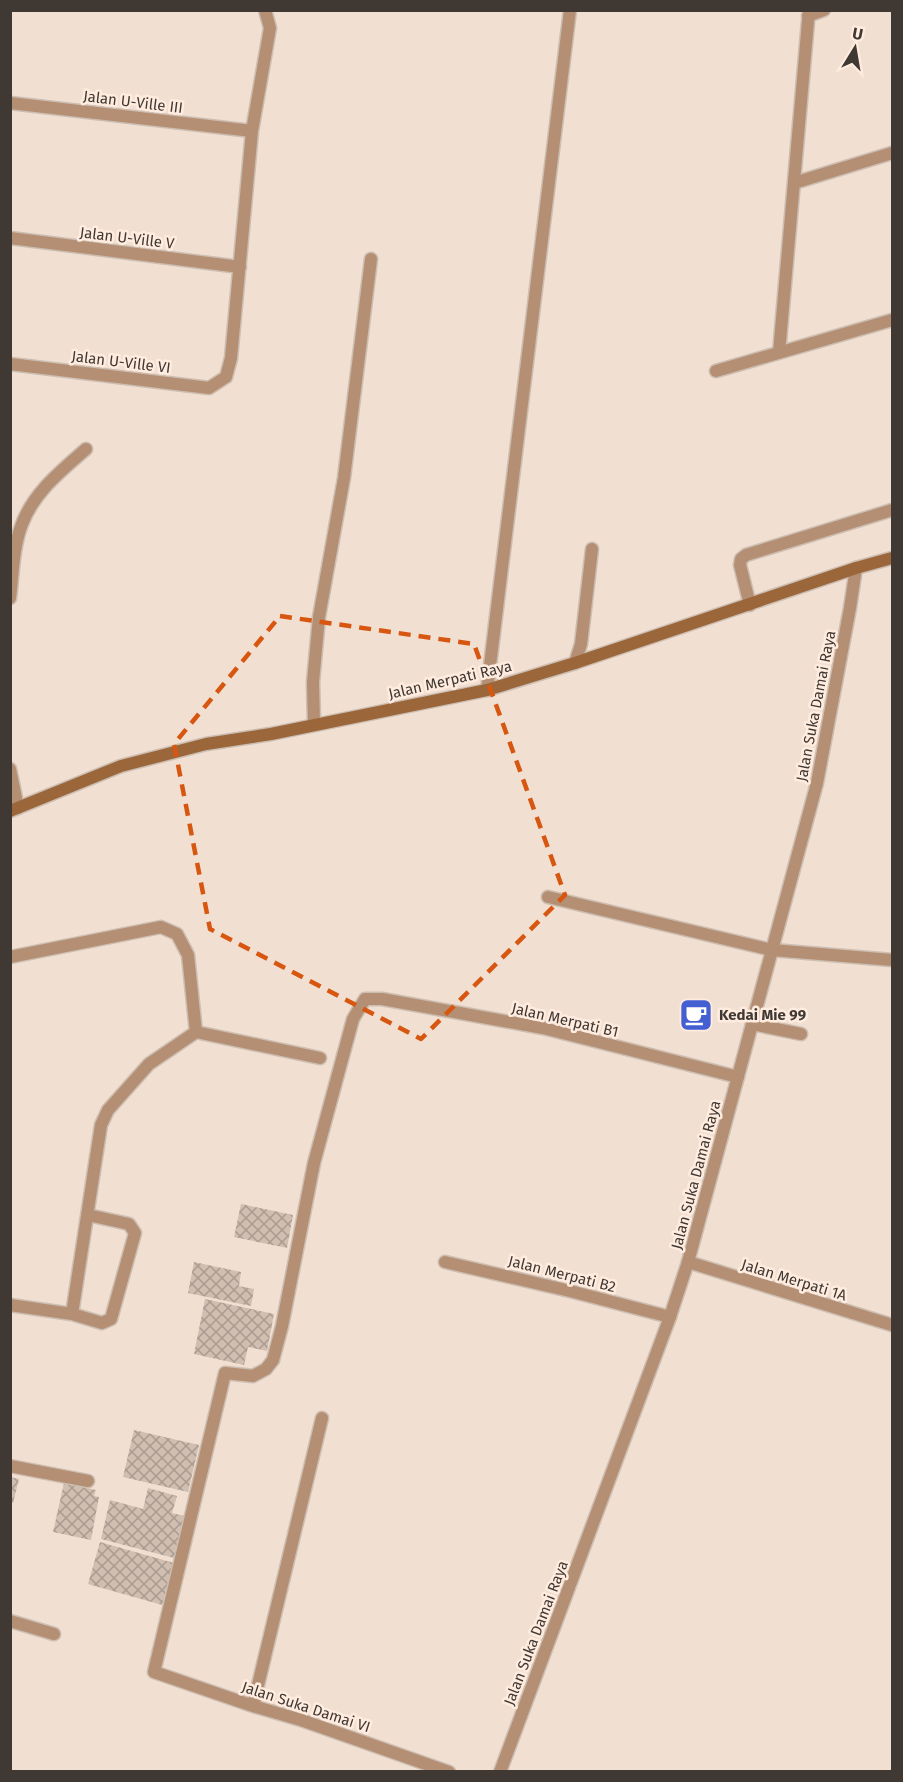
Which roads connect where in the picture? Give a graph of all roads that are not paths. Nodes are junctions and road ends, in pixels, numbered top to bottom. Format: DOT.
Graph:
graph roads {
  1 [pos="265,10"];
  2 [pos="570,10"];
  3 [pos="824,10"];
  4 [pos="808,13"];
  5 [pos="10,103"];
  6 [pos="252,131"];
  7 [pos="892,153"];
  8 [pos="794,183"];
  9 [pos="10,238"];
  10 [pos="371,259"];
  11 [pos="240,267"];
  12 [pos="892,320"];
  13 [pos="779,353"];
  14 [pos="10,364"];
  15 [pos="716,371"];
  16 [pos="86,449"];
  17 [pos="892,510"];
  18 [pos="592,549"];
  19 [pos="892,558"];
  20 [pos="856,568"];
  21 [pos="10,598"];
  22 [pos="750,605"];
  23 [pos="575,663"];
  24 [pos="487,690"];
  25 [pos="314,724"];
  26 [pos="10,769"];
  27 [pos="14,810"];
  28 [pos="548,897"];
  29 [pos="772,950"];
  30 [pos="10,957"];
  31 [pos="892,960"];
  32 [pos="752,1024"];
  33 [pos="196,1032"];
  34 [pos="801,1034"];
  35 [pos="320,1058"];
  36 [pos="738,1077"];
  37 [pos="88,1215"];
  38 [pos="445,1262"];
  39 [pos="688,1262"];
  40 [pos="10,1305"];
  41 [pos="72,1314"];
  42 [pos="670,1317"];
  43 [pos="892,1325"];
  44 [pos="322,1418"];
  45 [pos="10,1466"];
  46 [pos="88,1481"];
  47 [pos="10,1621"];
  48 [pos="54,1634"];
  49 [pos="154,1672"];
  50 [pos="253,1706"];
  51 [pos="449,1772"];
  52 [pos="500,1772"];
  1 -- 6 [label="street"];
  2 -- 24 [label="street"];
  3 -- 4 [label="street"];
  4 -- 8 [label="street"];
  5 -- 6 [label="street, Jalan U-Ville III"];
  6 -- 11 [label="street"];
  7 -- 8 [label="street"];
  8 -- 13 [label="street"];
  9 -- 11 [label="street, Jalan U-Ville V"];
  10 -- 25 [label="street"];
  11 -- 14 [label="street, Jalan U-Ville VI"];
  12 -- 13 [label="street"];
  13 -- 15 [label="street"];
  16 -- 21 [label="street"];
  17 -- 22 [label="street"];
  18 -- 23 [label="street"];
  19 -- 20 [label="main road, Jalan Merpati Raya"];
  20 -- 22 [label="main road, Jalan Merpati Raya"];
  20 -- 29 [label="street, Jalan Suka Damai Raya"];
  22 -- 23 [label="main road, Jalan Merpati Raya"];
  23 -- 24 [label="main road, Jalan Merpati Raya"];
  24 -- 25 [label="main road, Jalan Merpati Raya"];
  25 -- 27 [label="main road, Jalan Merpati Raya"];
  26 -- 27 [label="street"];
  28 -- 29 [label="street"];
  29 -- 31 [label="street"];
  29 -- 32 [label="street, Jalan Suka Damai Raya"];
  30 -- 33 [label="street"];
  32 -- 34 [label="street"];
  32 -- 36 [label="street, Jalan Suka Damai Raya"];
  33 -- 35 [label="street"];
  33 -- 37 [label="street"];
  36 -- 39 [label="street, Jalan Suka Damai Raya"];
  36 -- 49 [label="street, Jalan Merpati B1"];
  37 -- 41 [label="street"];
  37 -- 41 [label="street"];
  38 -- 42 [label="street, Jalan Merpati B2"];
  39 -- 42 [label="street, Jalan Suka Damai Raya"];
  39 -- 43 [label="street, Jalan Merpati 1A"];
  40 -- 41 [label="street"];
  42 -- 52 [label="street, Jalan Suka Damai Raya"];
  44 -- 50 [label="street"];
  45 -- 46 [label="street"];
  47 -- 48 [label="street"];
  49 -- 50 [label="street, Jalan Suka Damai VI"];
  50 -- 51 [label="street, Jalan Suka Damai VI"];
}
